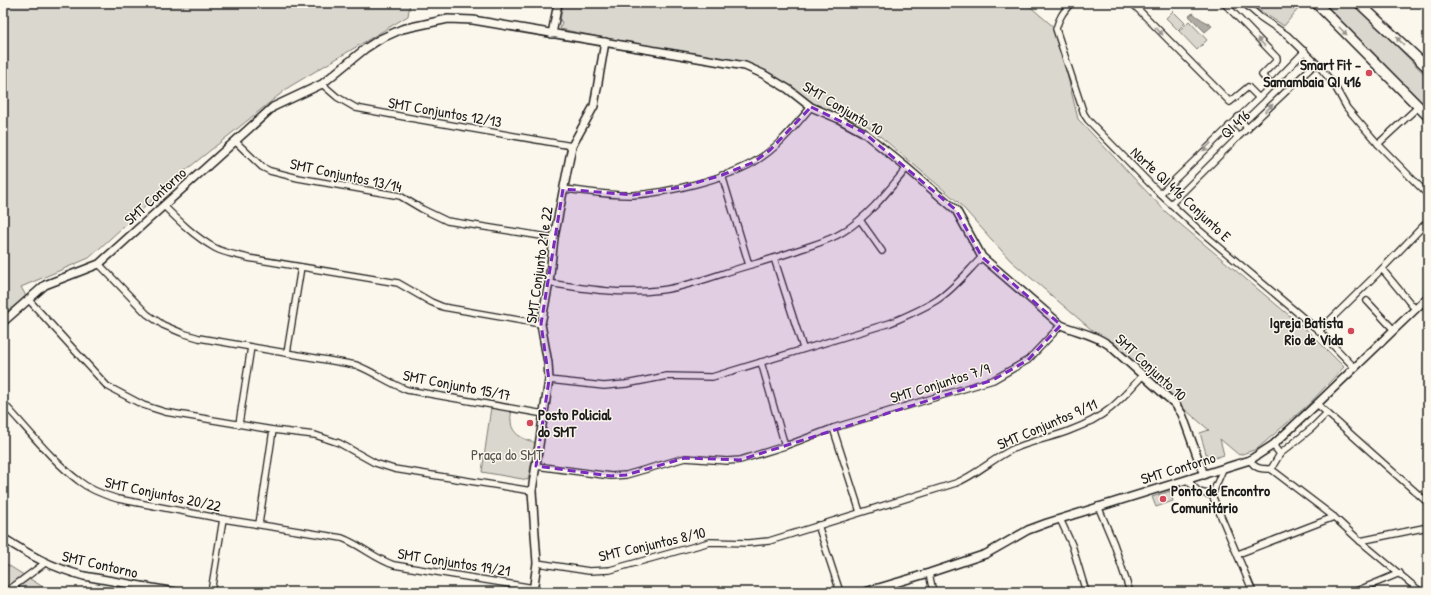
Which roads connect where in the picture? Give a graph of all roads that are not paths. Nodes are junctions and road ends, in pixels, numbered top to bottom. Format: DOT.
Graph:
graph roads {
  1 [pos="558,3"];
  2 [pos="1071,3"];
  3 [pos="1132,3"];
  4 [pos="1224,3"];
  5 [pos="1244,3"];
  6 [pos="1316,3"];
  7 [pos="1359,3"];
  8 [pos="552,34"];
  9 [pos="605,42"];
  10 [pos="1305,52"];
  11 [pos="1316,63"];
  12 [pos="1428,68"];
  13 [pos="322,84"];
  14 [pos="1271,85"];
  15 [pos="1259,98"];
  16 [pos="1419,106"];
  17 [pos="811,107"];
  18 [pos="1428,116"];
  19 [pos="1238,117"];
  20 [pos="1229,126"];
  21 [pos="1248,129"];
  22 [pos="1237,138"];
  23 [pos="235,141"];
  24 [pos="1378,144"];
  25 [pos="572,146"];
  26 [pos="907,168"];
  27 [pos="722,175"];
  28 [pos="563,189"];
  29 [pos="1160,194"];
  30 [pos="1428,195"];
  31 [pos="1171,204"];
  32 [pos="164,206"];
  33 [pos="860,220"];
  34 [pos="1428,220"];
  35 [pos="554,238"];
  36 [pos="882,251"];
  37 [pos="982,257"];
  38 [pos="774,258"];
  39 [pos="99,264"];
  40 [pos="749,265"];
  41 [pos="301,267"];
  42 [pos="1382,269"];
  43 [pos="549,283"];
  44 [pos="1428,297"];
  45 [pos="28,299"];
  46 [pos="1367,300"];
  47 [pos="1415,309"];
  48 [pos="3,322"];
  49 [pos="541,324"];
  50 [pos="1061,325"];
  51 [pos="1394,330"];
  52 [pos="1319,331"];
  53 [pos="252,347"];
  54 [pos="803,348"];
  55 [pos="287,353"];
  56 [pos="761,362"];
  57 [pos="1355,368"];
  58 [pos="1143,375"];
  59 [pos="549,380"];
  60 [pos="3,403"];
  61 [pos="1317,404"];
  62 [pos="1327,413"];
  63 [pos="544,414"];
  64 [pos="239,424"];
  65 [pos="833,428"];
  66 [pos="273,430"];
  67 [pos="1273,445"];
  68 [pos="785,446"];
  69 [pos="1280,454"];
  70 [pos="1250,460"];
  71 [pos="536,466"];
  72 [pos="1223,469"];
  73 [pos="1271,469"];
  74 [pos="1204,475"];
  75 [pos="1187,480"];
  76 [pos="532,490"];
  77 [pos="1212,495"];
  78 [pos="1428,503"];
  79 [pos="1098,506"];
  80 [pos="860,512"];
  81 [pos="1334,517"];
  82 [pos="1060,518"];
  83 [pos="224,519"];
  84 [pos="259,524"];
  85 [pos="818,525"];
  86 [pos="1428,527"];
  87 [pos="3,538"];
  88 [pos="1360,541"];
  89 [pos="1238,554"];
  90 [pos="45,563"];
  91 [pos="537,563"];
  92 [pos="1400,573"];
  93 [pos="929,574"];
  94 [pos="534,590"];
  95 [pos="6,592"];
  96 [pos="175,592"];
  97 [pos="211,592"];
  98 [pos="840,592"];
  99 [pos="865,592"];
  100 [pos="933,592"];
  101 [pos="1086,592"];
  102 [pos="1130,592"];
  103 [pos="1253,592"];
  104 [pos="1354,592"];
  105 [pos="1421,592"];
  1 -- 8 [label="street"];
  2 -- 29 [label="street, Norte QI 416 Conjunto E"];
  3 -- 15 [label="street, one-way"];
  14 -- 4 [label="street, one-way"];
  5 -- 10 [label="street"];
  6 -- 16 [label="main road, one-way"];
  12 -- 7 [label="main road, one-way"];
  8 -- 9 [label="street, SMT Conjunto 10"];
  8 -- 13 [label="street, SMT Conjunto 10"];
  9 -- 17 [label="street, SMT Conjunto 10"];
  9 -- 25 [label="street, SMT Conjunto 21 e 22"];
  10 -- 11 [label="street"];
  10 -- 14 [label="street"];
  21 -- 11 [label="street, QI 416, one-way"];
  11 -- 24 [label="street"];
  13 -- 23 [label="street, SMT Contorno"];
  13 -- 25 [label="street, SMT Conjuntos 12/13"];
  14 -- 15 [label="street"];
  15 -- 19 [label="street"];
  16 -- 18 [label="main road"];
  16 -- 24 [label="street"];
  17 -- 26 [label="street, SMT Conjunto 10"];
  17 -- 27 [label="street"];
  19 -- 20 [label="street"];
  19 -- 21 [label="street"];
  20 -- 22 [label="street"];
  20 -- 29 [label="street, one-way"];
  21 -- 22 [label="street, QI 416"];
  22 -- 31 [label="street, QI 416"];
  23 -- 32 [label="street, SMT Contorno"];
  23 -- 35 [label="street, SMT Conjuntos 13/14"];
  24 -- 30 [label="street"];
  25 -- 28 [label="street, SMT Conjunto 21 e 22"];
  26 -- 33 [label="street"];
  26 -- 37 [label="street, SMT Conjunto 10"];
  27 -- 28 [label="street"];
  27 -- 40 [label="street"];
  28 -- 35 [label="street, SMT Conjunto 21 e 22"];
  29 -- 31 [label="street, Norte QI 416 Conjunto E"];
  31 -- 52 [label="street, Norte QI 416 Conjunto E"];
  32 -- 39 [label="street, SMT Contorno"];
  32 -- 41 [label="street"];
  33 -- 36 [label="street"];
  33 -- 38 [label="street"];
  34 -- 42 [label="street"];
  35 -- 43 [label="street, SMT Conjunto 21 e 22"];
  37 -- 50 [label="street, SMT Conjunto 10"];
  37 -- 54 [label="street"];
  38 -- 40 [label="street"];
  38 -- 54 [label="street"];
  39 -- 45 [label="street, SMT Contorno"];
  39 -- 53 [label="street, SMT Conjunto 15/17"];
  40 -- 43 [label="street"];
  41 -- 49 [label="street"];
  41 -- 55 [label="street"];
  42 -- 47 [label="street"];
  42 -- 52 [label="street"];
  43 -- 49 [label="street, SMT Conjunto 21 e 22"];
  44 -- 47 [label="street, SMT Contorno"];
  45 -- 48 [label="street, SMT Contorno"];
  45 -- 64 [label="street"];
  46 -- 51 [label="street"];
  47 -- 51 [label="street, SMT Contorno"];
  49 -- 59 [label="street, SMT Conjunto 21 e 22"];
  50 -- 58 [label="street, SMT Conjunto 10"];
  50 -- 65 [label="street, SMT Conjuntos 7/9"];
  51 -- 57 [label="street, SMT Contorno"];
  52 -- 57 [label="street, Norte QI 416 Conjunto E"];
  53 -- 55 [label="street, SMT Conjunto 15/17"];
  53 -- 64 [label="street"];
  54 -- 56 [label="street"];
  55 -- 63 [label="street, SMT Conjunto 15/17"];
  56 -- 59 [label="street"];
  56 -- 68 [label="street"];
  57 -- 61 [label="street, SMT Contorno"];
  58 -- 74 [label="street, SMT Conjunto 10"];
  58 -- 80 [label="street, SMT Conjuntos 9/11"];
  59 -- 63 [label="street, SMT Conjunto 21 e 22"];
  60 -- 83 [label="street, SMT Conjuntos 20/22"];
  61 -- 62 [label="street"];
  61 -- 67 [label="street, SMT Contorno"];
  62 -- 69 [label="street"];
  62 -- 78 [label="street"];
  63 -- 71 [label="street, SMT Conjunto 21 e 22"];
  64 -- 66 [label="street"];
  65 -- 68 [label="street, SMT Conjuntos 7/9"];
  65 -- 80 [label="street"];
  66 -- 76 [label="street"];
  66 -- 84 [label="street"];
  67 -- 69 [label="street"];
  67 -- 70 [label="street, SMT Contorno"];
  68 -- 71 [label="street, SMT Conjuntos 7/9"];
  69 -- 73 [label="street"];
  70 -- 72 [label="street, SMT Contorno"];
  70 -- 73 [label="street"];
  71 -- 76 [label="street, SMT Conjunto 21 e 22"];
  72 -- 74 [label="street, SMT Contorno"];
  72 -- 77 [label="street"];
  73 -- 81 [label="street"];
  74 -- 75 [label="street, SMT Contorno"];
  75 -- 77 [label="street"];
  75 -- 79 [label="street, SMT Contorno"];
  76 -- 91 [label="street, SMT Conjunto 21 e 22"];
  77 -- 89 [label="street"];
  79 -- 82 [label="street, SMT Contorno"];
  79 -- 102 [label="street"];
  80 -- 85 [label="street, SMT Conjuntos 9/11"];
  81 -- 88 [label="street"];
  81 -- 89 [label="street"];
  82 -- 93 [label="street, SMT Contorno"];
  82 -- 101 [label="street"];
  83 -- 84 [label="street, SMT Conjuntos 20/22"];
  83 -- 97 [label="street"];
  84 -- 94 [label="street, SMT Conjuntos 19/21"];
  85 -- 91 [label="street, SMT Conjuntos 8/10"];
  85 -- 98 [label="street"];
  86 -- 88 [label="street"];
  87 -- 90 [label="street, SMT Contorno"];
  88 -- 92 [label="street"];
  89 -- 103 [label="street"];
  90 -- 95 [label="street"];
  90 -- 96 [label="street, SMT Contorno"];
  91 -- 94 [label="street, SMT Conjunto 21 e 22"];
  92 -- 104 [label="street"];
  92 -- 105 [label="street"];
  93 -- 99 [label="street, SMT Contorno"];
  93 -- 100 [label="street"];
}
